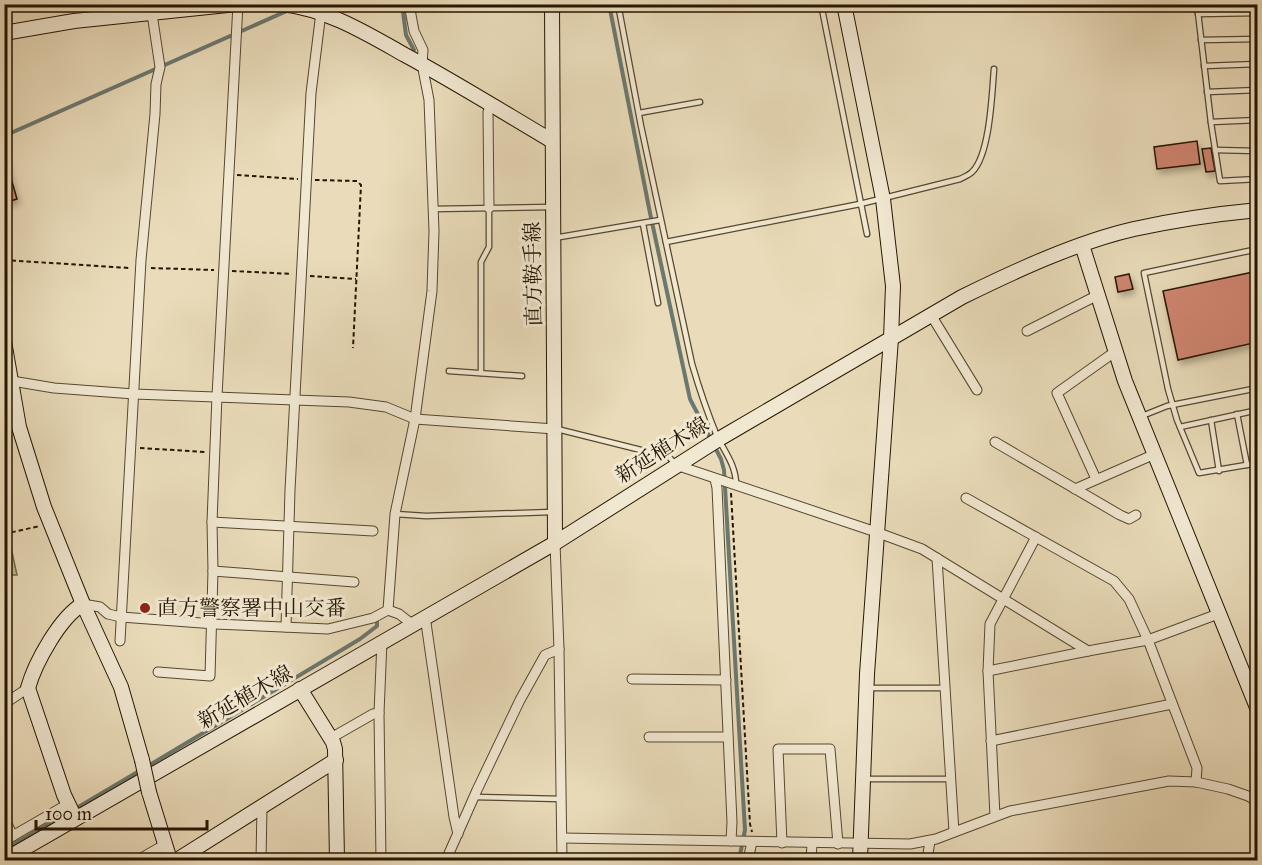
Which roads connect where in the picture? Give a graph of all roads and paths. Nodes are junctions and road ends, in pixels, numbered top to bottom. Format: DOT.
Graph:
graph roads {
  1 [pos="237,4"];
  2 [pos="282,4"];
  3 [pos="409,4"];
  4 [pos="552,4"];
  5 [pos="618,4"];
  6 [pos="821,4"];
  7 [pos="844,4"];
  8 [pos="1197,4"];
  9 [pos="184,7"];
  10 [pos="321,9"];
  11 [pos="1257,12"];
  12 [pos="152,14"];
  13 [pos="1198,14"];
  14 [pos="4,33"];
  15 [pos="1257,39"];
  16 [pos="1201,40"];
  17 [pos="422,64"];
  18 [pos="1257,64"];
  19 [pos="1204,66"];
  20 [pos="994,69"];
  21 [pos="1257,90"];
  22 [pos="1207,92"];
  23 [pos="700,102"];
  24 [pos="491,105"];
  25 [pos="639,113"];
  26 [pos="1257,120"];
  27 [pos="1211,122"];
  28 [pos="552,141"];
  29 [pos="1215,150"];
  30 [pos="1257,151"];
  31 [pos="229,175"];
  32 [pos="1257,178"];
  33 [pos="306,180"];
  34 [pos="883,199"];
  35 [pos="860,204"];
  36 [pos="553,207"];
  37 [pos="489,208"];
  38 [pos="433,209"];
  39 [pos="1257,210"];
  40 [pos="660,220"];
  41 [pos="643,224"];
  42 [pos="867,234"];
  43 [pos="554,238"];
  44 [pos="666,242"];
  45 [pos="1082,245"];
  46 [pos="1257,249"];
  47 [pos="4,260"];
  48 [pos="140,268"];
  49 [pos="224,271"];
  50 [pos="301,275"];
  51 [pos="356,279"];
  52 [pos="1098,295"];
  53 [pos="658,303"];
  54 [pos="931,315"];
  55 [pos="1027,330"];
  56 [pos="891,338"];
  57 [pos="5,344"];
  58 [pos="353,348"];
  59 [pos="1116,351"];
  60 [pos="449,371"];
  61 [pos="481,373"];
  62 [pos="522,376"];
  63 [pos="12,381"];
  64 [pos="1257,388"];
  65 [pos="977,390"];
  66 [pos="134,394"];
  67 [pos="217,396"];
  68 [pos="295,399"];
  69 [pos="1174,405"];
  70 [pos="1257,410"];
  71 [pos="1237,414"];
  72 [pos="1140,417"];
  73 [pos="415,418"];
  74 [pos="1211,420"];
  75 [pos="1180,427"];
  76 [pos="555,429"];
  77 [pos="719,439"];
  78 [pos="995,442"];
  79 [pos="131,447"];
  80 [pos="215,452"];
  81 [pos="1155,454"];
  82 [pos="1257,463"];
  83 [pos="676,465"];
  84 [pos="1247,465"];
  85 [pos="1220,471"];
  86 [pos="715,478"];
  87 [pos="1096,479"];
  88 [pos="736,486"];
  89 [pos="1075,489"];
  90 [pos="966,498"];
  91 [pos="555,512"];
  92 [pos="395,514"];
  93 [pos="1136,514"];
  94 [pos="212,522"];
  95 [pos="51,523"];
  96 [pos="289,525"];
  97 [pos="373,531"];
  98 [pos="876,532"];
  99 [pos="4,534"];
  100 [pos="1036,537"];
  101 [pos="555,543"];
  102 [pos="937,558"];
  103 [pos="213,571"];
  104 [pos="287,577"];
  105 [pos="354,582"];
  106 [pos="1003,600"];
  107 [pos="83,604"];
  108 [pos="388,610"];
  109 [pos="1218,614"];
  110 [pos="121,617"];
  111 [pos="418,620"];
  112 [pos="211,624"];
  113 [pos="286,627"];
  114 [pos="1148,640"];
  115 [pos="120,641"];
  116 [pos="382,641"];
  117 [pos="559,649"];
  118 [pos="1088,651"];
  119 [pos="988,670"];
  120 [pos="158,672"];
  121 [pos="632,679"];
  122 [pos="726,680"];
  123 [pos="28,688"];
  124 [pos="866,688"];
  125 [pos="945,688"];
  126 [pos="300,689"];
  127 [pos="4,704"];
  128 [pos="1172,704"];
  129 [pos="1257,710"];
  130 [pos="379,713"];
  131 [pos="649,737"];
  132 [pos="728,737"];
  133 [pos="331,738"];
  134 [pos="991,741"];
  135 [pos="336,760"];
  136 [pos="862,779"];
  137 [pos="950,779"];
  138 [pos="1196,782"];
  139 [pos="474,797"];
  140 [pos="561,799"];
  141 [pos="1257,802"];
  142 [pos="68,804"];
  143 [pos="262,807"];
  144 [pos="995,816"];
  145 [pos="4,818"];
  146 [pos="75,818"];
  147 [pos="954,832"];
  148 [pos="458,834"];
  149 [pos="9,838"];
  150 [pos="562,838"];
  151 [pos="731,841"];
  152 [pos="930,841"];
  153 [pos="752,842"];
  154 [pos="782,843"];
  155 [pos="812,844"];
  156 [pos="838,844"];
  157 [pos="860,844"];
  158 [pos="164,845"];
  159 [pos="4,860"];
  160 [pos="138,861"];
  161 [pos="170,861"];
  162 [pos="177,861"];
  163 [pos="261,861"];
  164 [pos="337,861"];
  165 [pos="381,861"];
  166 [pos="446,861"];
  167 [pos="562,861"];
  168 [pos="748,861"];
  169 [pos="811,861"];
  170 [pos="860,861"];
  171 [pos="927,861"];
  1 -- 9 [label="street"];
  1 -- 31 [label="street"];
  2 -- 10 [label="street"];
  3 -- 17 [label="street"];
  4 -- 28 [label="street, 直方鞍手線"];
  5 -- 25 [label="lane"];
  6 -- 35 [label="lane"];
  7 -- 34 [label="street"];
  8 -- 13 [label="lane"];
  9 -- 12 [label="street"];
  10 -- 17 [label="street"];
  10 -- 33 [label="street"];
  11 -- 13 [label="lane"];
  12 -- 14 [label="street"];
  12 -- 48 [label="street"];
  13 -- 16 [label="lane"];
  15 -- 16 [label="lane"];
  16 -- 19 [label="lane"];
  17 -- 24 [label="street"];
  17 -- 38 [label="street"];
  18 -- 19 [label="lane"];
  19 -- 22 [label="lane"];
  20 -- 34 [label="lane"];
  21 -- 22 [label="lane"];
  22 -- 27 [label="lane"];
  23 -- 25 [label="lane"];
  24 -- 28 [label="street"];
  24 -- 37 [label="street"];
  25 -- 40 [label="lane"];
  26 -- 27 [label="lane"];
  27 -- 29 [label="lane"];
  28 -- 36 [label="street, 直方鞍手線"];
  29 -- 30 [label="lane"];
  29 -- 32 [label="lane"];
  31 -- 33 [label="path"];
  31 -- 49 [label="street"];
  33 -- 50 [label="street"];
  33 -- 51 [label="path"];
  34 -- 35 [label="lane"];
  34 -- 56 [label="street"];
  35 -- 42 [label="lane"];
  35 -- 44 [label="lane"];
  36 -- 37 [label="lane"];
  36 -- 43 [label="street, 直方鞍手線"];
  37 -- 38 [label="lane"];
  37 -- 61 [label="lane"];
  38 -- 73 [label="street"];
  39 -- 45 [label="street, 新延植木線"];
  40 -- 41 [label="lane"];
  40 -- 44 [label="lane"];
  41 -- 43 [label="lane"];
  41 -- 53 [label="lane"];
  43 -- 76 [label="street, 直方鞍手線"];
  44 -- 77 [label="lane"];
  45 -- 52 [label="street"];
  45 -- 54 [label="street, 新延植木線"];
  46 -- 69 [label="lane"];
  47 -- 48 [label="path"];
  48 -- 49 [label="path"];
  48 -- 66 [label="street"];
  49 -- 50 [label="path"];
  49 -- 67 [label="street"];
  50 -- 51 [label="path"];
  50 -- 68 [label="street"];
  51 -- 58 [label="path"];
  52 -- 55 [label="street"];
  52 -- 59 [label="street"];
  54 -- 56 [label="street, 新延植木線"];
  54 -- 65 [label="street"];
  56 -- 77 [label="street, 新延植木線"];
  56 -- 98 [label="street"];
  57 -- 63 [label="street"];
  59 -- 72 [label="street"];
  59 -- 87 [label="street"];
  60 -- 61 [label="lane"];
  61 -- 62 [label="lane"];
  63 -- 66 [label="street"];
  63 -- 95 [label="street"];
  64 -- 69 [label="lane"];
  66 -- 67 [label="street"];
  66 -- 79 [label="street"];
  67 -- 68 [label="street"];
  67 -- 80 [label="street"];
  68 -- 73 [label="street"];
  68 -- 96 [label="street"];
  69 -- 72 [label="lane"];
  69 -- 75 [label="lane"];
  70 -- 71 [label="lane"];
  71 -- 74 [label="lane"];
  71 -- 84 [label="lane"];
  72 -- 81 [label="street"];
  73 -- 76 [label="street"];
  73 -- 92 [label="street"];
  74 -- 75 [label="lane"];
  74 -- 85 [label="lane"];
  75 -- 85 [label="lane"];
  76 -- 83 [label="lane"];
  76 -- 91 [label="street, 直方鞍手線"];
  77 -- 83 [label="street, 新延植木線"];
  77 -- 88 [label="lane"];
  78 -- 89 [label="street"];
  79 -- 80 [label="path"];
  79 -- 110 [label="street"];
  80 -- 94 [label="street"];
  81 -- 87 [label="street"];
  81 -- 109 [label="street"];
  82 -- 84 [label="lane"];
  83 -- 86 [label="street"];
  83 -- 101 [label="street, 新延植木線"];
  84 -- 85 [label="lane"];
  86 -- 88 [label="street"];
  86 -- 122 [label="street"];
  87 -- 89 [label="street"];
  88 -- 98 [label="street"];
  88 -- 153 [label="path"];
  89 -- 93 [label="street"];
  90 -- 100 [label="street"];
  91 -- 92 [label="lane"];
  91 -- 101 [label="street, 直方鞍手線"];
  92 -- 108 [label="street"];
  94 -- 96 [label="street"];
  94 -- 103 [label="street"];
  95 -- 99 [label="path"];
  95 -- 107 [label="street"];
  96 -- 97 [label="street"];
  96 -- 104 [label="street"];
  98 -- 102 [label="street"];
  98 -- 124 [label="street"];
  100 -- 106 [label="street"];
  100 -- 114 [label="street"];
  101 -- 111 [label="street, 新延植木線"];
  101 -- 117 [label="street"];
  102 -- 106 [label="street"];
  102 -- 125 [label="street"];
  103 -- 104 [label="street"];
  103 -- 112 [label="street"];
  104 -- 105 [label="street"];
  104 -- 113 [label="street"];
  106 -- 118 [label="street"];
  106 -- 119 [label="street"];
  107 -- 110 [label="street"];
  107 -- 123 [label="street"];
  107 -- 158 [label="street, bridge"];
  108 -- 111 [label="street"];
  108 -- 113 [label="street"];
  109 -- 114 [label="street"];
  109 -- 129 [label="street"];
  110 -- 112 [label="street"];
  110 -- 115 [label="street"];
  111 -- 116 [label="street, 新延植木線"];
  111 -- 148 [label="street"];
  112 -- 113 [label="street"];
  112 -- 120 [label="street"];
  114 -- 118 [label="street"];
  114 -- 128 [label="street"];
  116 -- 126 [label="street, 新延植木線"];
  116 -- 130 [label="street"];
  117 -- 139 [label="street"];
  117 -- 140 [label="street"];
  118 -- 119 [label="street"];
  119 -- 134 [label="street"];
  121 -- 122 [label="street"];
  122 -- 132 [label="street"];
  123 -- 127 [label="street"];
  123 -- 142 [label="street"];
  124 -- 125 [label="lane"];
  124 -- 136 [label="street"];
  125 -- 137 [label="street"];
  126 -- 133 [label="street"];
  126 -- 146 [label="street, 新延植木線"];
  128 -- 134 [label="street"];
  128 -- 138 [label="street"];
  130 -- 133 [label="street"];
  130 -- 165 [label="street"];
  131 -- 132 [label="street"];
  132 -- 151 [label="street"];
  133 -- 135 [label="street"];
  134 -- 144 [label="street"];
  135 -- 143 [label="street"];
  135 -- 164 [label="street"];
  136 -- 137 [label="lane"];
  136 -- 157 [label="street"];
  137 -- 147 [label="street"];
  138 -- 141 [label="street"];
  138 -- 144 [label="street"];
  139 -- 140 [label="lane"];
  139 -- 148 [label="street"];
  140 -- 150 [label="street"];
  142 -- 146 [label="street"];
  142 -- 149 [label="street"];
  143 -- 162 [label="street"];
  143 -- 163 [label="street"];
  144 -- 147 [label="street"];
  145 -- 149 [label="street"];
  146 -- 159 [label="street, 新延植木線"];
  147 -- 152 [label="street"];
  148 -- 166 [label="street"];
  150 -- 151 [label="street"];
  150 -- 167 [label="street"];
  151 -- 153 [label="street"];
  152 -- 157 [label="street"];
  152 -- 171 [label="street"];
  153 -- 154 [label="street"];
  153 -- 168 [label="street"];
  154 -- 155 [label="street"];
  154 -- 156 [label="street"];
  155 -- 156 [label="street"];
  155 -- 169 [label="street"];
  156 -- 157 [label="street"];
  157 -- 170 [label="street"];
  158 -- 160 [label="street"];
  158 -- 161 [label="street"];
}
